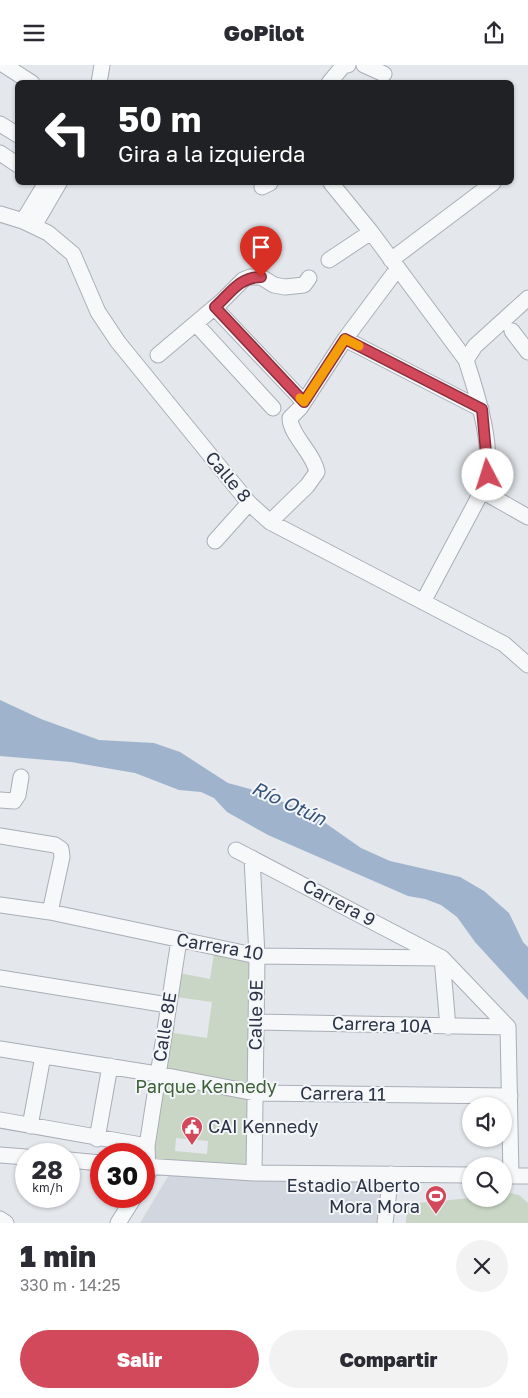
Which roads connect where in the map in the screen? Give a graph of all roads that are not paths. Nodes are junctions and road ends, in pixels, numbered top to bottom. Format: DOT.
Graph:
graph roads {
  1 [pos="102,65"];
  2 [pos="112,65"];
  3 [pos="348,65"];
  4 [pos="364,65"];
  5 [pos="8,66"];
  6 [pos="384,74"];
  7 [pos="28,80"];
  8 [pos="100,80"];
  9 [pos="110,80"];
  10 [pos="331,80"];
  11 [pos="0,124"];
  12 [pos="15,133"];
  13 [pos="0,153"];
  14 [pos="15,163"];
  15 [pos="49,185"];
  16 [pos="333,185"];
  17 [pos="492,185"];
  18 [pos="0,215"];
  19 [pos="28,224"];
  20 [pos="371,231"];
  21 [pos="329,260"];
  22 [pos="395,264"];
  23 [pos="309,278"];
  24 [pos="528,298"];
  25 [pos="215,307"];
  26 [pos="196,324"];
  27 [pos="512,331"];
  28 [pos="345,339"];
  29 [pos="528,352"];
  30 [pos="158,355"];
  31 [pos="466,360"];
  32 [pos="304,402"];
  33 [pos="273,408"];
  34 [pos="482,409"];
  35 [pos="482,491"];
  36 [pos="249,503"];
  37 [pos="528,517"];
  38 [pos="270,522"];
  39 [pos="215,541"];
  40 [pos="423,603"];
  41 [pos="528,665"];
  42 [pos="21,777"];
  43 [pos="7,801"];
  44 [pos="0,836"];
  45 [pos="236,850"];
  46 [pos="252,858"];
  47 [pos="0,905"];
  48 [pos="50,912"];
  49 [pos="179,940"];
  50 [pos="257,956"];
  51 [pos="442,958"];
  52 [pos="0,978"];
  53 [pos="168,1005"];
  54 [pos="257,1022"];
  55 [pos="448,1027"];
  56 [pos="508,1027"];
  57 [pos="0,1049"];
  58 [pos="43,1056"];
  59 [pos="110,1067"];
  60 [pos="157,1074"];
  61 [pos="255,1093"];
  62 [pos="510,1096"];
  63 [pos="0,1120"];
  64 [pos="30,1126"];
  65 [pos="97,1139"];
  66 [pos="126,1143"];
  67 [pos="147,1143"];
  68 [pos="0,1155"];
  69 [pos="15,1156"];
  70 [pos="508,1157"];
  71 [pos="0,1163"];
  72 [pos="15,1164"];
  73 [pos="155,1172"];
  74 [pos="254,1173"];
  75 [pos="391,1174"];
  76 [pos="462,1175"];
  77 [pos="512,1176"];
  78 [pos="528,1176"];
  79 [pos="127,1208"];
  80 [pos="0,1219"];
  81 [pos="6,1223"];
  82 [pos="118,1223"];
  83 [pos="385,1223"];
  1 -- 8 [label="street"];
  2 -- 9 [label="street"];
  3 -- 10 [label="street"];
  4 -- 6 [label="street"];
  5 -- 7 [label="street"];
  11 -- 12 [label="street"];
  13 -- 14 [label="street"];
  15 -- 19 [label="street"];
  16 -- 20 [label="street"];
  17 -- 22 [label="street"];
  18 -- 19 [label="street, Calle 8"];
  19 -- 36 [label="street, Calle 8"];
  20 -- 21 [label="street"];
  20 -- 22 [label="street"];
  22 -- 28 [label="street"];
  22 -- 31 [label="street"];
  23 -- 25 [label="street"];
  24 -- 31 [label="street"];
  25 -- 26 [label="street"];
  25 -- 32 [label="street"];
  26 -- 30 [label="street"];
  26 -- 33 [label="street"];
  27 -- 29 [label="street"];
  28 -- 32 [label="street"];
  28 -- 34 [label="street"];
  31 -- 34 [label="street"];
  32 -- 38 [label="street"];
  34 -- 35 [label="street"];
  35 -- 37 [label="street"];
  35 -- 40 [label="street"];
  36 -- 38 [label="street, Calle 8"];
  36 -- 39 [label="street"];
  38 -- 40 [label="street, Calle 8"];
  40 -- 41 [label="street, Calle 8"];
  42 -- 43 [label="street"];
  44 -- 48 [label="street"];
  45 -- 46 [label="street, Carrera 9"];
  46 -- 50 [label="street, Calle 9E"];
  46 -- 51 [label="street, Carrera 9"];
  47 -- 48 [label="street, Carrera 10"];
  48 -- 49 [label="street, Carrera 10"];
  49 -- 50 [label="street, Carrera 10"];
  49 -- 53 [label="street, Calle 8E"];
  50 -- 51 [label="street, Carrera 10"];
  50 -- 54 [label="street, Calle 9E"];
  51 -- 55 [label="street"];
  51 -- 56 [label="street, Carrera 9"];
  52 -- 53 [label="street"];
  53 -- 60 [label="street, Calle 8E"];
  54 -- 55 [label="street, Carrera 10A"];
  54 -- 61 [label="street, Calle 9E"];
  55 -- 56 [label="street, Carrera 10A"];
  56 -- 62 [label="street"];
  57 -- 58 [label="street, Carrera 11"];
  58 -- 59 [label="street, Carrera 11"];
  58 -- 64 [label="street"];
  59 -- 60 [label="street, Carrera 11"];
  59 -- 65 [label="street"];
  60 -- 61 [label="street, Carrera 11"];
  60 -- 67 [label="street, Calle 8E"];
  61 -- 62 [label="street, Carrera 11"];
  61 -- 74 [label="street, Calle 9E"];
  62 -- 70 [label="street"];
  63 -- 64 [label="street"];
  64 -- 65 [label="street"];
  65 -- 66 [label="street"];
  68 -- 69 [label="street"];
  71 -- 72 [label="street"];
  73 -- 74 [label="street"];
  74 -- 75 [label="street"];
  75 -- 76 [label="street"];
  75 -- 83 [label="street"];
  77 -- 78 [label="street"];
  79 -- 82 [label="street"];
  80 -- 81 [label="street"];
}
